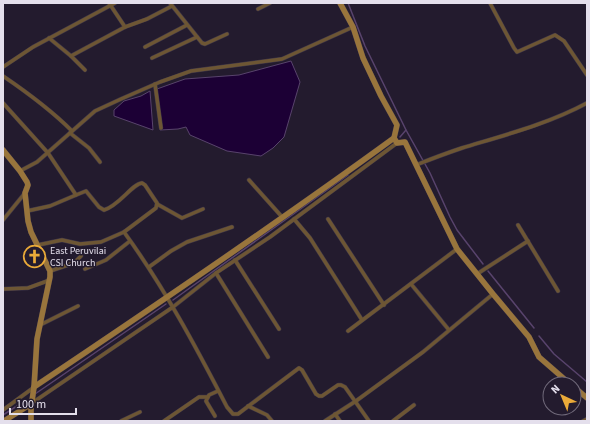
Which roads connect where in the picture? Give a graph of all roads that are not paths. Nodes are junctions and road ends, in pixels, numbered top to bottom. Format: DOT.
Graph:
graph roads {
  1 [pos="115,3"];
  2 [pos="270,3"];
  3 [pos="340,3"];
  4 [pos="490,3"];
  5 [pos="110,4"];
  6 [pos="170,4"];
  7 [pos="258,10"];
  8 [pos="187,25"];
  9 [pos="125,27"];
  10 [pos="353,27"];
  11 [pos="227,34"];
  12 [pos="197,37"];
  13 [pos="49,38"];
  14 [pos="144,47"];
  15 [pos="71,56"];
  16 [pos="152,58"];
  17 [pos="3,68"];
  18 [pos="85,70"];
  19 [pos="587,75"];
  20 [pos="3,76"];
  21 [pos="155,84"];
  22 [pos="3,102"];
  23 [pos="587,103"];
  24 [pos="161,128"];
  25 [pos="71,132"];
  26 [pos="396,140"];
  27 [pos="3,152"];
  28 [pos="48,153"];
  29 [pos="100,162"];
  30 [pos="416,165"];
  31 [pos="20,171"];
  32 [pos="249,180"];
  33 [pos="25,192"];
  34 [pos="76,195"];
  35 [pos="157,204"];
  36 [pos="203,209"];
  37 [pos="27,211"];
  38 [pos="283,218"];
  39 [pos="294,219"];
  40 [pos="328,219"];
  41 [pos="3,220"];
  42 [pos="518,225"];
  43 [pos="232,227"];
  44 [pos="124,232"];
  45 [pos="130,240"];
  46 [pos="528,241"];
  47 [pos="38,245"];
  48 [pos="456,249"];
  49 [pos="81,256"];
  50 [pos="235,260"];
  51 [pos="149,267"];
  52 [pos="85,268"];
  53 [pos="50,271"];
  54 [pos="216,273"];
  55 [pos="477,274"];
  56 [pos="50,280"];
  57 [pos="411,284"];
  58 [pos="3,288"];
  59 [pos="558,291"];
  60 [pos="493,294"];
  61 [pos="167,298"];
  62 [pos="384,305"];
  63 [pos="78,306"];
  64 [pos="172,307"];
  65 [pos="362,320"];
  66 [pos="40,325"];
  67 [pos="279,329"];
  68 [pos="449,330"];
  69 [pos="348,331"];
  70 [pos="268,357"];
  71 [pos="561,376"];
  72 [pos="34,387"];
  73 [pos="218,391"];
  74 [pos="208,397"];
  75 [pos="356,401"];
  76 [pos="31,404"];
  77 [pos="414,405"];
  78 [pos="248,406"];
  79 [pos="3,410"];
  80 [pos="140,412"];
  81 [pos="335,414"];
  82 [pos="215,416"];
  83 [pos="587,419"];
  84 [pos="4,421"];
  85 [pos="31,421"];
  86 [pos="121,421"];
  87 [pos="164,421"];
  88 [pos="272,421"];
  89 [pos="325,421"];
  90 [pos="340,421"];
  91 [pos="370,421"];
  92 [pos="393,421"];
  93 [pos="583,421"];
  1 -- 5 [label="street"];
  2 -- 7 [label="street"];
  3 -- 10 [label="street"];
  4 -- 19 [label="street"];
  5 -- 9 [label="street"];
  5 -- 13 [label="street"];
  6 -- 8 [label="street"];
  6 -- 9 [label="street"];
  8 -- 12 [label="street"];
  8 -- 14 [label="street"];
  9 -- 15 [label="street"];
  10 -- 21 [label="street"];
  10 -- 26 [label="street"];
  11 -- 12 [label="street"];
  12 -- 16 [label="street"];
  13 -- 15 [label="street"];
  13 -- 17 [label="street"];
  15 -- 18 [label="street"];
  20 -- 25 [label="street"];
  21 -- 24 [label="street"];
  21 -- 25 [label="street"];
  22 -- 28 [label="street"];
  23 -- 30 [label="street"];
  25 -- 28 [label="street"];
  25 -- 29 [label="street"];
  26 -- 30 [label="street"];
  26 -- 38 [label="street"];
  26 -- 39 [label="street"];
  27 -- 31 [label="street"];
  28 -- 31 [label="street"];
  28 -- 34 [label="street"];
  30 -- 48 [label="street"];
  31 -- 33 [label="street"];
  32 -- 38 [label="street"];
  33 -- 37 [label="street"];
  33 -- 41 [label="street"];
  34 -- 35 [label="street"];
  34 -- 37 [label="street"];
  35 -- 36 [label="street"];
  35 -- 44 [label="street"];
  37 -- 47 [label="street"];
  38 -- 61 [label="street"];
  39 -- 50 [label="street"];
  39 -- 65 [label="street"];
  40 -- 62 [label="street"];
  42 -- 46 [label="street"];
  43 -- 51 [label="street"];
  44 -- 45 [label="street"];
  44 -- 47 [label="street"];
  45 -- 51 [label="street"];
  45 -- 52 [label="street"];
  46 -- 55 [label="street"];
  46 -- 59 [label="street"];
  47 -- 53 [label="street"];
  48 -- 55 [label="street"];
  48 -- 57 [label="street"];
  49 -- 53 [label="street"];
  50 -- 54 [label="street"];
  50 -- 67 [label="street"];
  51 -- 61 [label="street"];
  53 -- 56 [label="street"];
  54 -- 64 [label="street"];
  54 -- 70 [label="street"];
  55 -- 60 [label="street"];
  56 -- 58 [label="street"];
  56 -- 66 [label="street"];
  57 -- 62 [label="street"];
  57 -- 68 [label="street"];
  60 -- 68 [label="street"];
  60 -- 71 [label="street"];
  61 -- 64 [label="street"];
  61 -- 72 [label="street"];
  62 -- 65 [label="street"];
  63 -- 66 [label="street"];
  64 -- 73 [label="street"];
  64 -- 76 [label="street"];
  65 -- 69 [label="street"];
  66 -- 72 [label="street"];
  68 -- 75 [label="street"];
  72 -- 76 [label="street"];
  72 -- 79 [label="street"];
  73 -- 74 [label="street"];
  73 -- 78 [label="street"];
  74 -- 82 [label="street"];
  74 -- 87 [label="street"];
  75 -- 78 [label="street"];
  75 -- 81 [label="street"];
  75 -- 91 [label="street"];
  76 -- 84 [label="street"];
  76 -- 85 [label="street"];
  77 -- 92 [label="street"];
  78 -- 88 [label="street"];
  80 -- 86 [label="street"];
  81 -- 89 [label="street"];
  81 -- 90 [label="street"];
  83 -- 93 [label="street"];
}
